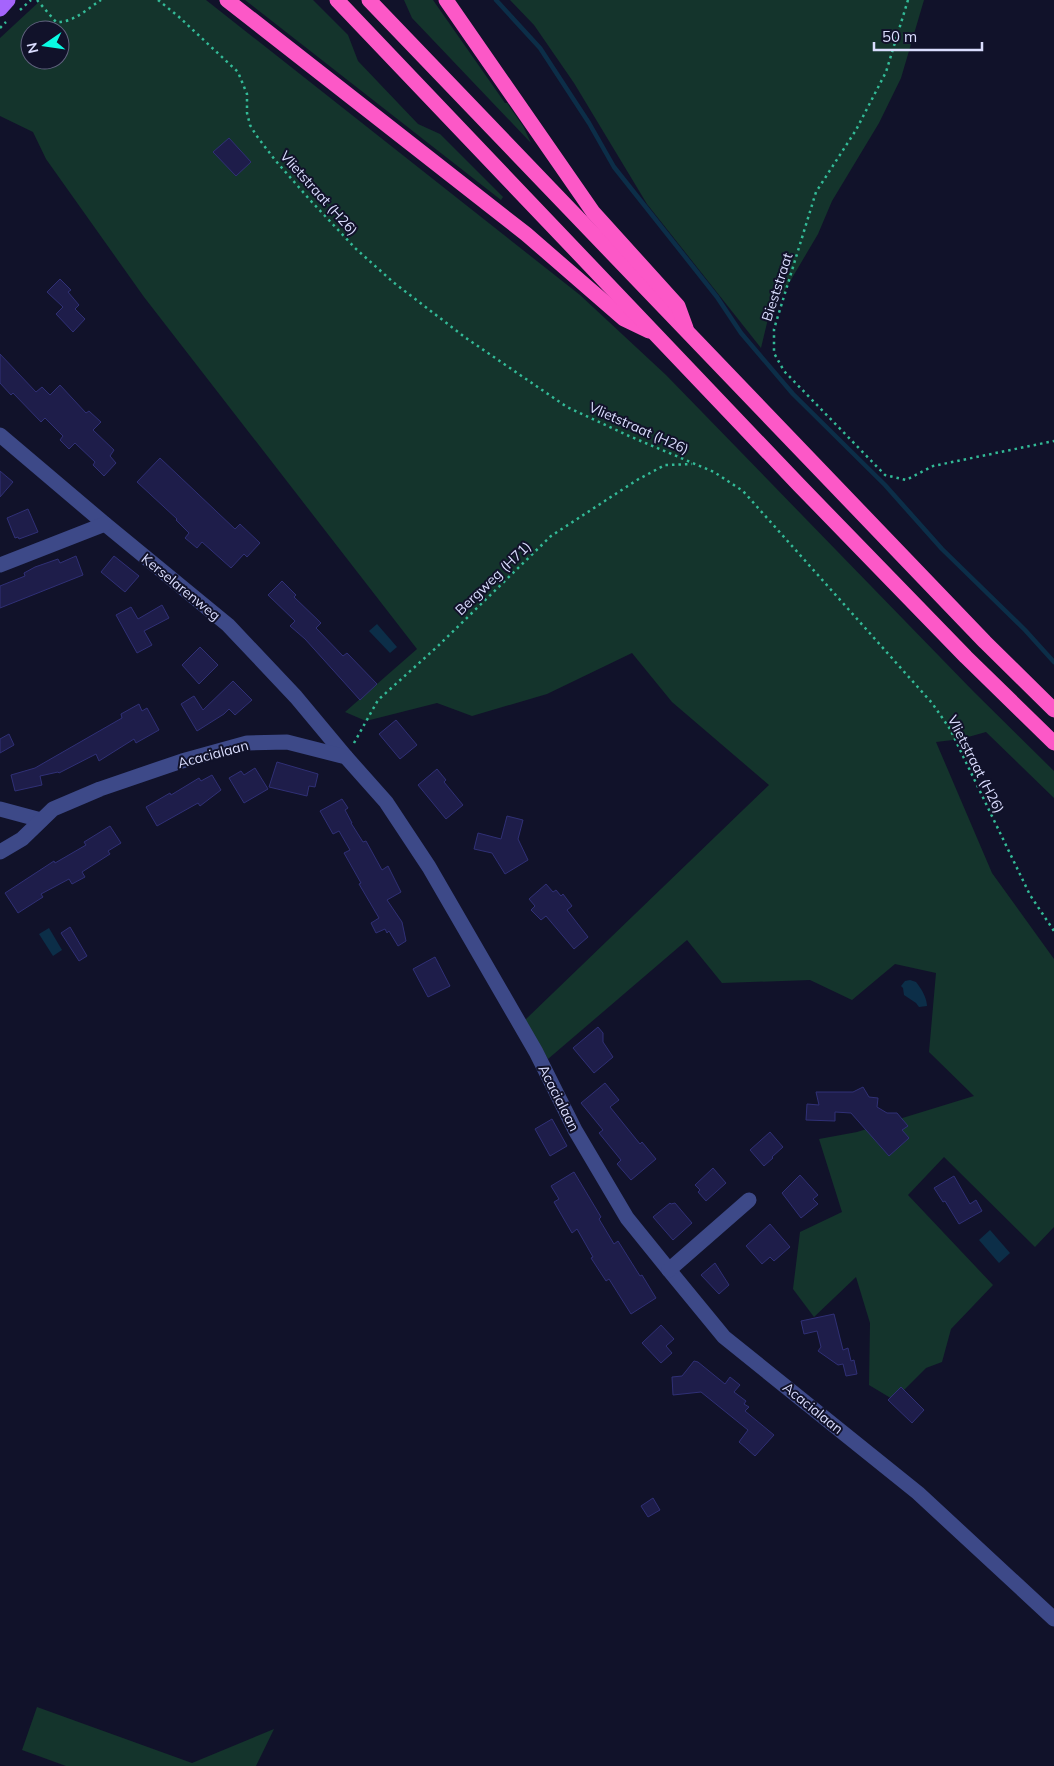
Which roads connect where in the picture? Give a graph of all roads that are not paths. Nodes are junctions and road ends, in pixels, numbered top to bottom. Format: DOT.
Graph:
graph roads {
  1 [pos="8,0"];
  2 [pos="227,0"];
  3 [pos="337,0"];
  4 [pos="369,0"];
  5 [pos="446,0"];
  6 [pos="0,9"];
  7 [pos="688,334"];
  8 [pos="657,335"];
  9 [pos="0,435"];
  10 [pos="105,524"];
  11 [pos="0,565"];
  12 [pos="1054,710"];
  13 [pos="1054,743"];
  14 [pos="346,757"];
  15 [pos="0,809"];
  16 [pos="39,822"];
  17 [pos="0,852"];
  18 [pos="749,1200"];
  19 [pos="668,1270"];
  20 [pos="1054,1619"];
  1 -- 6 [label="main road"];
  2 -- 8 [label="highway"];
  3 -- 8 [label="highway"];
  4 -- 7 [label="highway"];
  5 -- 7 [label="highway"];
  7 -- 12 [label="highway"];
  8 -- 13 [label="highway"];
  9 -- 10 [label="street, Kerselarenweg"];
  10 -- 11 [label="street"];
  10 -- 14 [label="street, Kerselarenweg"];
  14 -- 16 [label="street, Acacialaan"];
  14 -- 19 [label="street, Acacialaan"];
  15 -- 16 [label="street"];
  16 -- 17 [label="street, Acacialaan"];
  18 -- 19 [label="street"];
  19 -- 20 [label="street, Acacialaan"];
}
